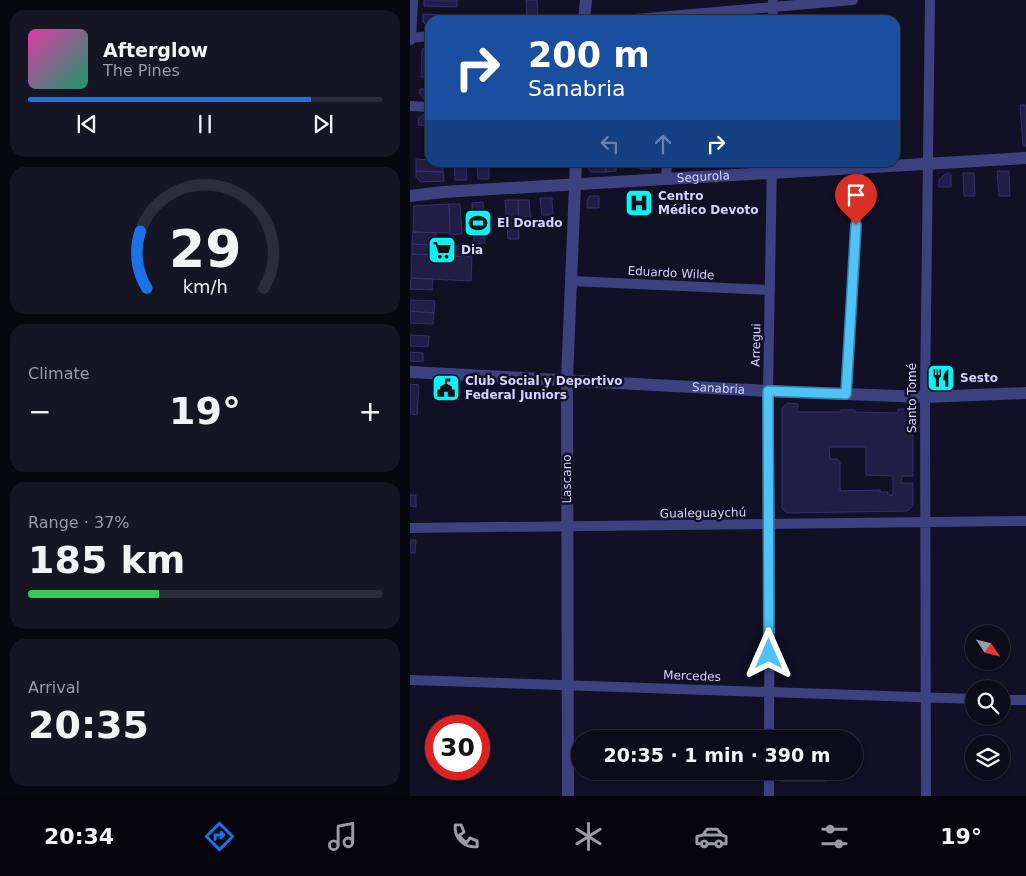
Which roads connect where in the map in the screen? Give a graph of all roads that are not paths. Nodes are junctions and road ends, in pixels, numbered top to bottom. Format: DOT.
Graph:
graph roads {
  1 [pos="412,0"];
  2 [pos="586,0"];
  3 [pos="853,0"];
  4 [pos="930,0"];
  5 [pos="773,4"];
  6 [pos="584,15"];
  7 [pos="697,15"];
  8 [pos="425,36"];
  9 [pos="410,38"];
  10 [pos="410,106"];
  11 [pos="425,107"];
  12 [pos="1026,158"];
  13 [pos="928,164"];
  14 [pos="900,166"];
  15 [pos="576,167"];
  16 [pos="667,167"];
  17 [pos="876,167"];
  18 [pos="772,168"];
  19 [pos="859,168"];
  20 [pos="666,180"];
  21 [pos="576,186"];
  22 [pos="410,196"];
  23 [pos="571,281"];
  24 [pos="770,290"];
  25 [pos="410,372"];
  26 [pos="567,380"];
  27 [pos="768,391"];
  28 [pos="1026,393"];
  29 [pos="846,394"];
  30 [pos="925,396"];
  31 [pos="1026,521"];
  32 [pos="925,522"];
  33 [pos="770,524"];
  34 [pos="567,527"];
  35 [pos="410,528"];
  36 [pos="410,680"];
  37 [pos="567,684"];
  38 [pos="769,692"];
  39 [pos="926,698"];
  40 [pos="965,699"];
  41 [pos="1010,700"];
  42 [pos="1026,700"];
  43 [pos="769,730"];
  44 [pos="769,780"];
  45 [pos="568,796"];
  46 [pos="769,796"];
  47 [pos="926,796"];
  1 -- 9 [label="street"];
  2 -- 6 [label="street"];
  3 -- 5 [label="street"];
  4 -- 13 [label="street, Santo Tomé"];
  5 -- 7 [label="street"];
  8 -- 9 [label="street"];
  10 -- 11 [label="street"];
  12 -- 13 [label="street, Segurola"];
  13 -- 14 [label="street, Segurola"];
  13 -- 30 [label="street, Santo Tomé"];
  15 -- 21 [label="street, Lascano"];
  16 -- 20 [label="street"];
  17 -- 19 [label="street, Segurola"];
  18 -- 19 [label="street, Segurola"];
  18 -- 20 [label="street, Segurola"];
  18 -- 24 [label="street, Arregui"];
  19 -- 29 [label="street"];
  20 -- 21 [label="street, Segurola"];
  21 -- 22 [label="street, Segurola"];
  21 -- 23 [label="street, Lascano"];
  23 -- 24 [label="street, Eduardo Wilde"];
  23 -- 26 [label="street, Lascano"];
  24 -- 27 [label="street, Arregui"];
  25 -- 26 [label="street, Sanabria"];
  26 -- 27 [label="street, Sanabria"];
  26 -- 34 [label="street, Lascano"];
  27 -- 29 [label="street, Sanabria"];
  27 -- 33 [label="street, Arregui"];
  28 -- 30 [label="street, Sanabria"];
  29 -- 30 [label="street, Sanabria"];
  30 -- 32 [label="street, Santo Tomé"];
  31 -- 32 [label="street, Gualeguaychú"];
  32 -- 33 [label="street, Gualeguaychú"];
  32 -- 39 [label="street, Santo Tomé"];
  33 -- 34 [label="street, Gualeguaychú"];
  33 -- 38 [label="street, Arregui"];
  34 -- 35 [label="street, Gualeguaychú"];
  34 -- 37 [label="street, Lascano"];
  36 -- 37 [label="street, Mercedes"];
  37 -- 38 [label="street, Mercedes"];
  37 -- 45 [label="street, Lascano"];
  38 -- 39 [label="street, Mercedes"];
  38 -- 43 [label="street, Arregui"];
  39 -- 40 [label="street, Mercedes"];
  39 -- 47 [label="street, Santo Tomé"];
  41 -- 42 [label="street"];
  44 -- 46 [label="street"];
}
